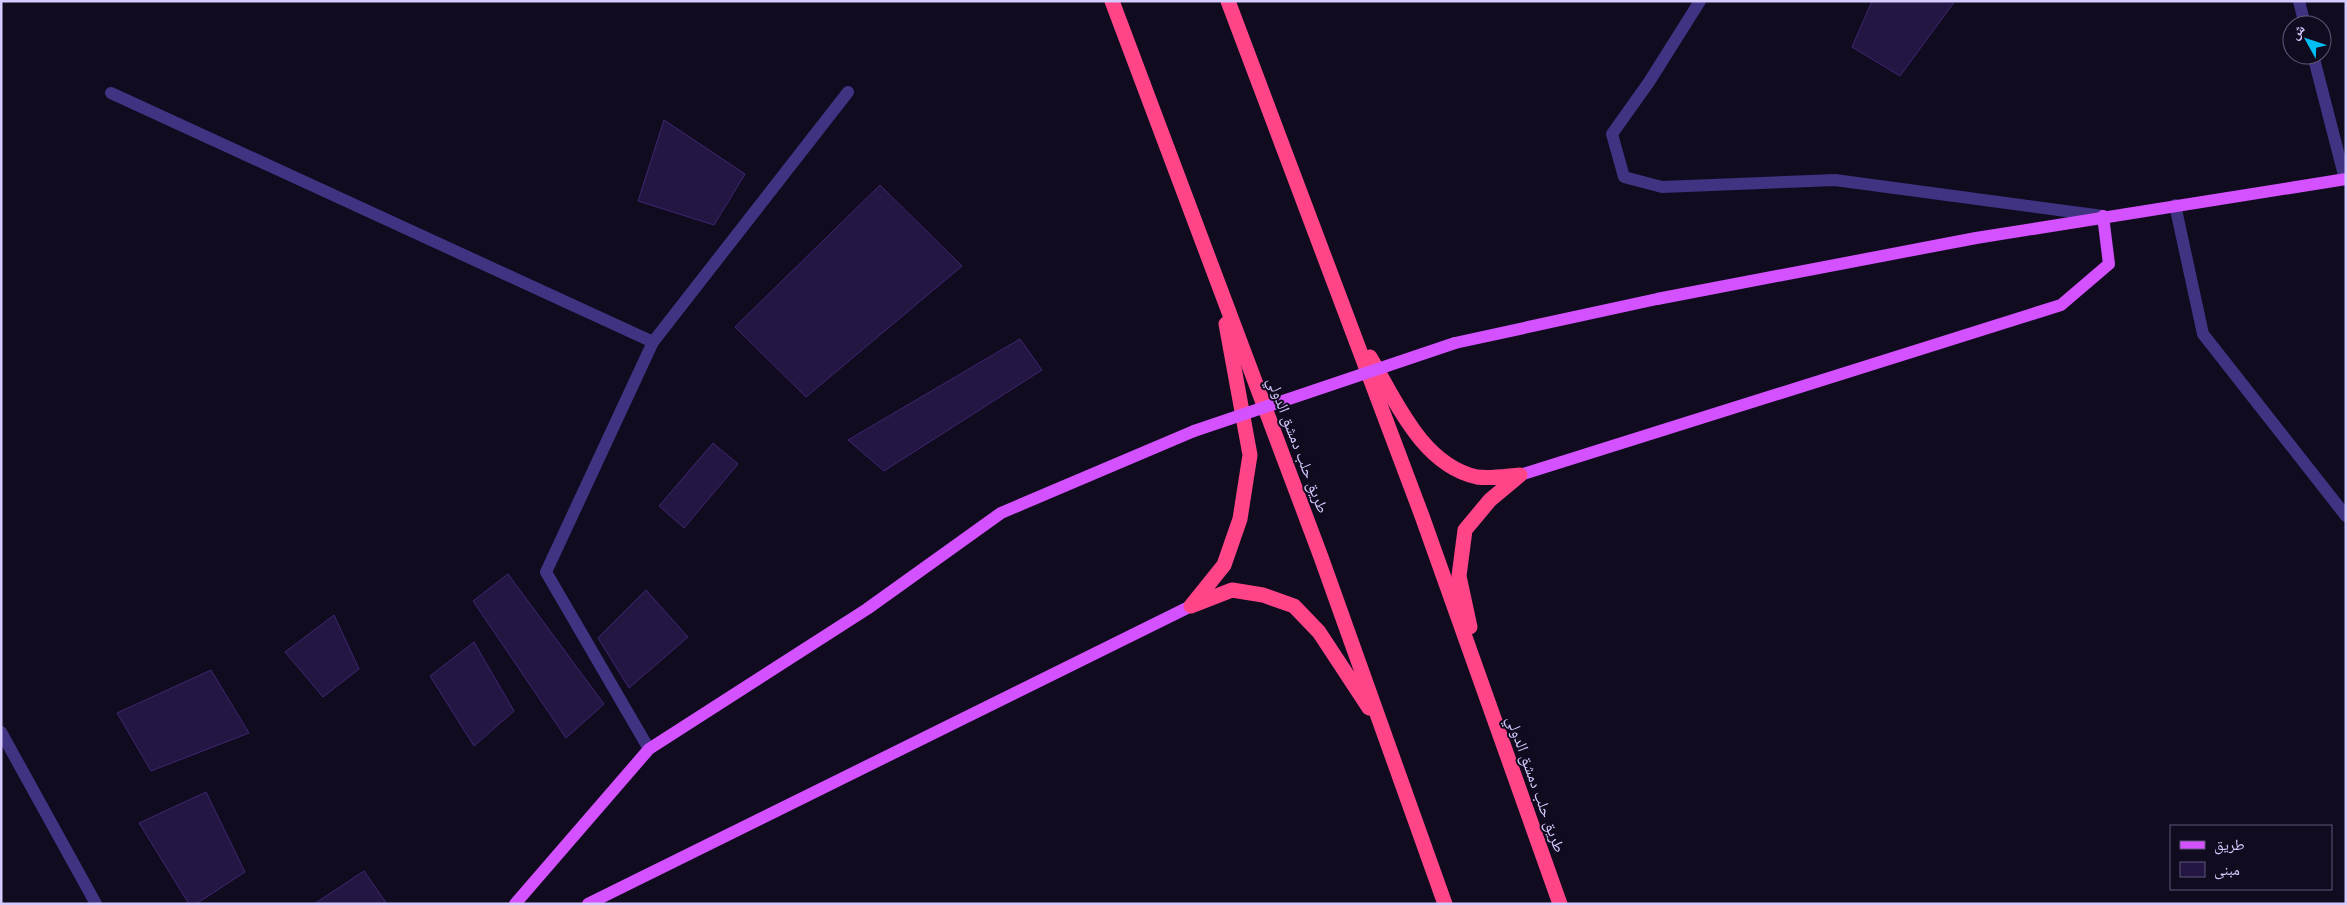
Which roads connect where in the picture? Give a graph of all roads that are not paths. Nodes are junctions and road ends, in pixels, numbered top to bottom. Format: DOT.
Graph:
graph roads {
  1 [pos="1112,1"];
  2 [pos="1228,1"];
  3 [pos="1700,1"];
  4 [pos="2299,1"];
  5 [pos="2302,15"];
  6 [pos="2316,65"];
  7 [pos="848,92"];
  8 [pos="112,93"];
  9 [pos="2346,179"];
  10 [pos="2175,205"];
  11 [pos="2103,216"];
  12 [pos="1219,285"];
  13 [pos="1348,321"];
  14 [pos="653,342"];
  15 [pos="1520,475"];
  16 [pos="2346,516"];
  17 [pos="1191,606"];
  18 [pos="1485,692"];
  19 [pos="1382,728"];
  20 [pos="1,732"];
  21 [pos="649,749"];
  22 [pos="96,904"];
  23 [pos="515,904"];
  24 [pos="588,904"];
  25 [pos="1445,904"];
  26 [pos="1560,904"];
  1 -- 12 [label="highway, طريق حلب دمشق الدولي"];
  2 -- 13 [label="highway, طريق حلب دمشق الدولي"];
  3 -- 11 [label="street"];
  4 -- 5 [label="street"];
  6 -- 9 [label="street"];
  7 -- 14 [label="street"];
  8 -- 14 [label="street"];
  9 -- 10 [label="main road"];
  10 -- 11 [label="main road"];
  10 -- 16 [label="street"];
  11 -- 15 [label="main road"];
  11 -- 21 [label="main road, bridge"];
  12 -- 17 [label="highway"];
  12 -- 19 [label="highway, طريق حلب دمشق الدولي"];
  13 -- 15 [label="highway"];
  13 -- 18 [label="highway, طريق حلب دمشق الدولي"];
  14 -- 21 [label="street"];
  15 -- 18 [label="highway"];
  17 -- 19 [label="highway"];
  17 -- 24 [label="main road"];
  18 -- 26 [label="highway, طريق حلب دمشق الدولي"];
  19 -- 25 [label="highway, طريق حلب دمشق الدولي"];
  20 -- 22 [label="street"];
  21 -- 23 [label="main road"];
}
